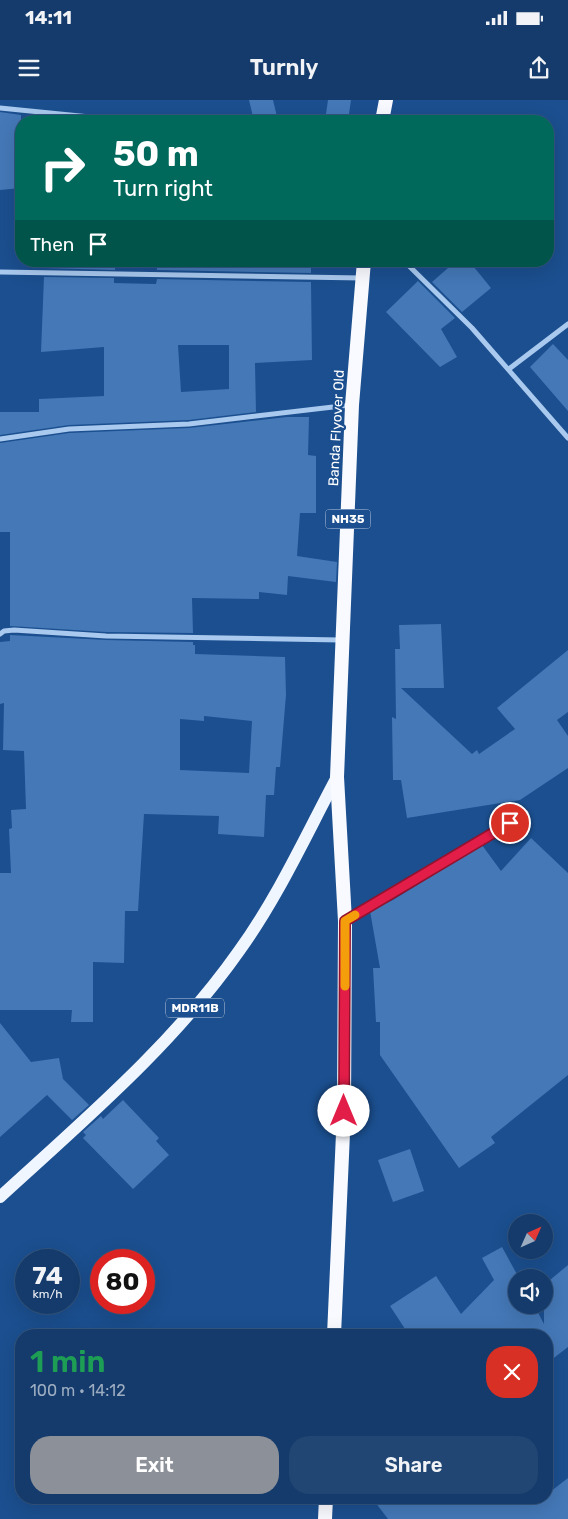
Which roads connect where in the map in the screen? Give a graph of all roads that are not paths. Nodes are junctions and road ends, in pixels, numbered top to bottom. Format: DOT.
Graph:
graph roads {
  1 [pos="386,100"];
  2 [pos="0,108"];
  3 [pos="70,115"];
  4 [pos="383,115"];
  5 [pos="364,267"];
  6 [pos="410,267"];
  7 [pos="0,272"];
  8 [pos="363,278"];
  9 [pos="568,324"];
  10 [pos="509,369"];
  11 [pos="352,404"];
  12 [pos="568,438"];
  13 [pos="0,439"];
  14 [pos="0,634"];
  15 [pos="343,640"];
  16 [pos="337,776"];
  17 [pos="526,813"];
  18 [pos="345,921"];
  19 [pos="0,1197"];
  20 [pos="334,1329"];
  21 [pos="326,1504"];
  22 [pos="325,1519"];
  1 -- 4 [label="highway"];
  2 -- 3 [label="street"];
  5 -- 8 [label="highway, Banda Flyover Old / NH35"];
  6 -- 10 [label="street"];
  7 -- 8 [label="street"];
  8 -- 11 [label="highway, Banda Flyover Old / NH35"];
  9 -- 10 [label="street"];
  10 -- 12 [label="street"];
  11 -- 13 [label="street"];
  11 -- 15 [label="highway, Banda Flyover Old / NH35"];
  14 -- 15 [label="street"];
  15 -- 16 [label="highway, Banda Flyover Old / NH35"];
  16 -- 18 [label="highway, NH35"];
  16 -- 19 [label="main road, MDR11B"];
  17 -- 18 [label="street"];
  18 -- 20 [label="highway, NH35"];
  21 -- 22 [label="highway"];
}
